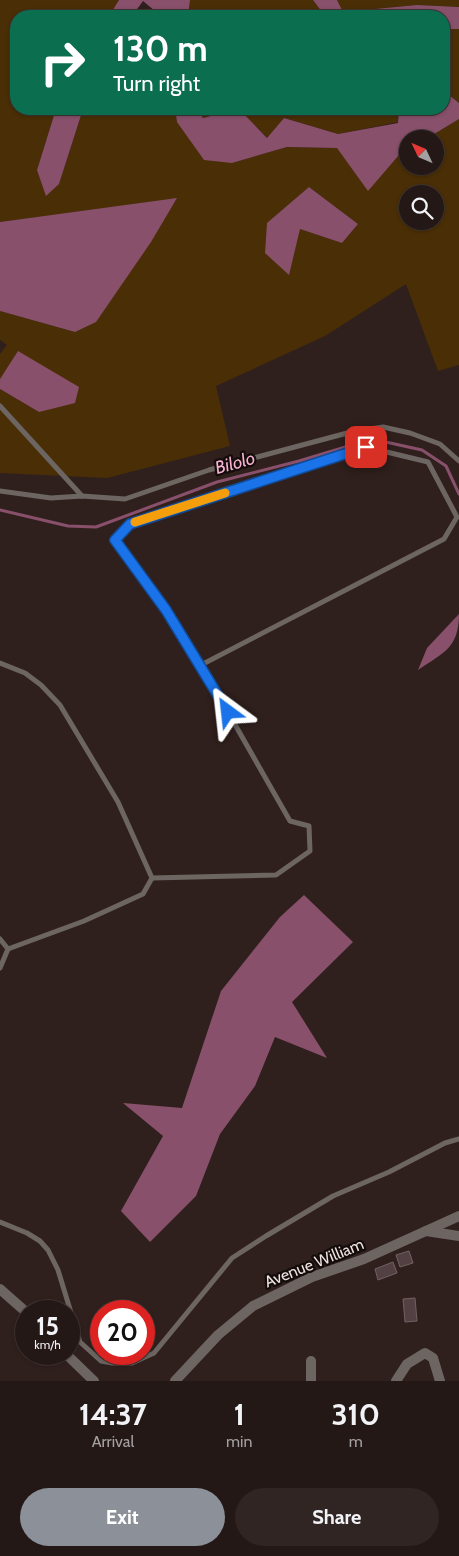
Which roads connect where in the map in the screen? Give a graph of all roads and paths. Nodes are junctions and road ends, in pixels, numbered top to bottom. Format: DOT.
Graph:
graph roads {
  1 [pos="0,406"];
  2 [pos="459,460"];
  3 [pos="0,491"];
  4 [pos="82,496"];
  5 [pos="0,663"];
  6 [pos="201,665"];
  7 [pos="152,878"];
  8 [pos="0,939"];
  9 [pos="8,949"];
  10 [pos="0,968"];
  11 [pos="459,1139"];
  12 [pos="459,1216"];
  13 [pos="0,1222"];
  14 [pos="426,1231"];
  15 [pos="459,1236"];
  16 [pos="0,1289"];
  17 [pos="15,1302"];
  18 [pos="311,1361"];
  19 [pos="77,1365"];
  20 [pos="94,1381"];
  21 [pos="175,1381"];
  22 [pos="311,1381"];
  23 [pos="396,1381"];
  24 [pos="440,1381"];
  1 -- 4 [label="lane"];
  2 -- 4 [label="lane"];
  3 -- 4 [label="lane"];
  5 -- 7 [label="lane"];
  6 -- 6 [label="lane"];
  6 -- 7 [label="lane"];
  7 -- 9 [label="lane"];
  8 -- 9 [label="lane"];
  9 -- 10 [label="lane"];
  11 -- 13 [label="lane"];
  12 -- 14 [label="street, Avenue William"];
  14 -- 15 [label="street"];
  14 -- 21 [label="street, Avenue William"];
  16 -- 17 [label="street"];
  18 -- 22 [label="street"];
  19 -- 20 [label="street"];
  23 -- 24 [label="street"];
}
